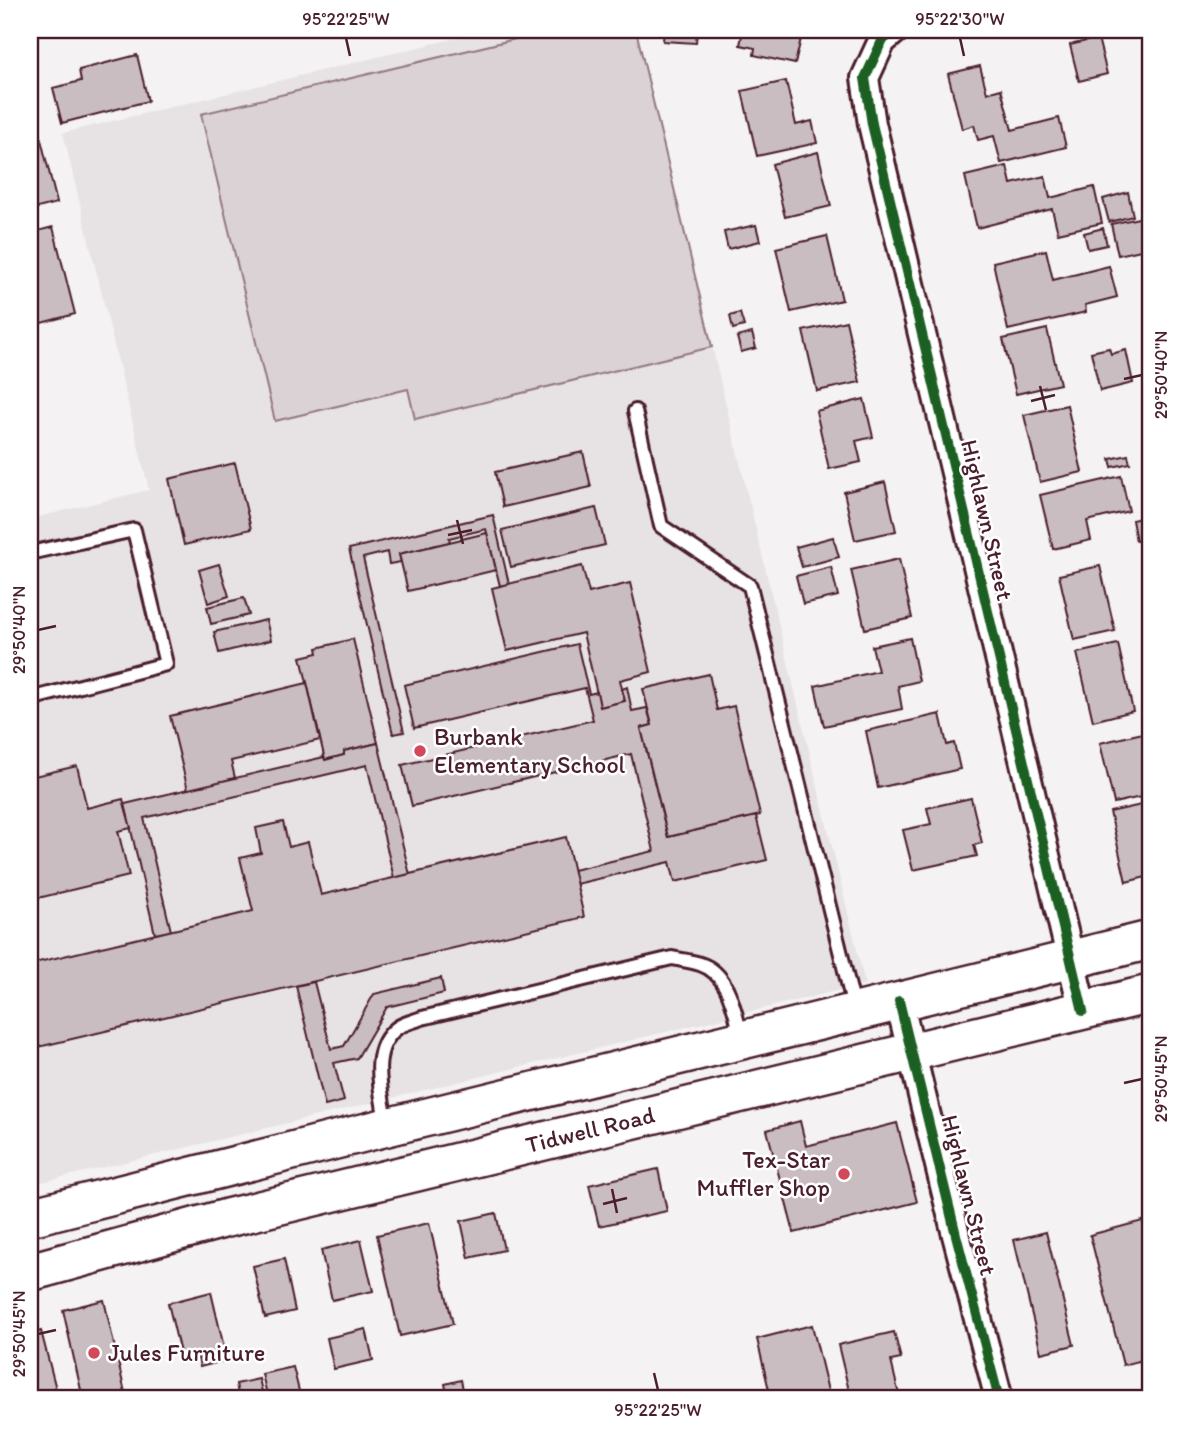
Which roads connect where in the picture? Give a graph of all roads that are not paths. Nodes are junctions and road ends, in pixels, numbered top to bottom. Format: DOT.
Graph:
graph roads {
  1 [pos="888,36"];
  2 [pos="635,411"];
  3 [pos="30,553"];
  4 [pos="30,699"];
  5 [pos="1150,940"];
  6 [pos="1070,959"];
  7 [pos="1150,994"];
  8 [pos="898,1000"];
  9 [pos="855,1011"];
  10 [pos="1083,1011"];
  11 [pos="742,1039"];
  12 [pos="912,1053"];
  13 [pos="555,1085"];
  14 [pos="387,1127"];
  15 [pos="564,1137"];
  16 [pos="211,1170"];
  17 [pos="30,1217"];
  18 [pos="227,1218"];
  19 [pos="30,1272"];
  20 [pos="999,1399"];
  1 -- 6 [label="street, Highlawn Street"];
  2 -- 9 [label="lane"];
  3 -- 4 [label="lane"];
  5 -- 6 [label="main road"];
  6 -- 8 [label="main road"];
  6 -- 10 [label="street, Highlawn Street"];
  7 -- 10 [label="main road, Tidwell Road"];
  8 -- 9 [label="main road"];
  8 -- 12 [label="street, Highlawn Street"];
  9 -- 11 [label="main road"];
  10 -- 12 [label="main road, Tidwell Road"];
  11 -- 13 [label="main road"];
  11 -- 14 [label="lane"];
  12 -- 15 [label="main road, Tidwell Road"];
  12 -- 20 [label="street, Highlawn Street"];
  13 -- 14 [label="main road"];
  13 -- 15 [label="main road"];
  14 -- 16 [label="main road"];
  15 -- 18 [label="main road, Tidwell Road"];
  16 -- 17 [label="main road"];
  16 -- 18 [label="main road"];
  18 -- 19 [label="main road, Tidwell Road"];
}
